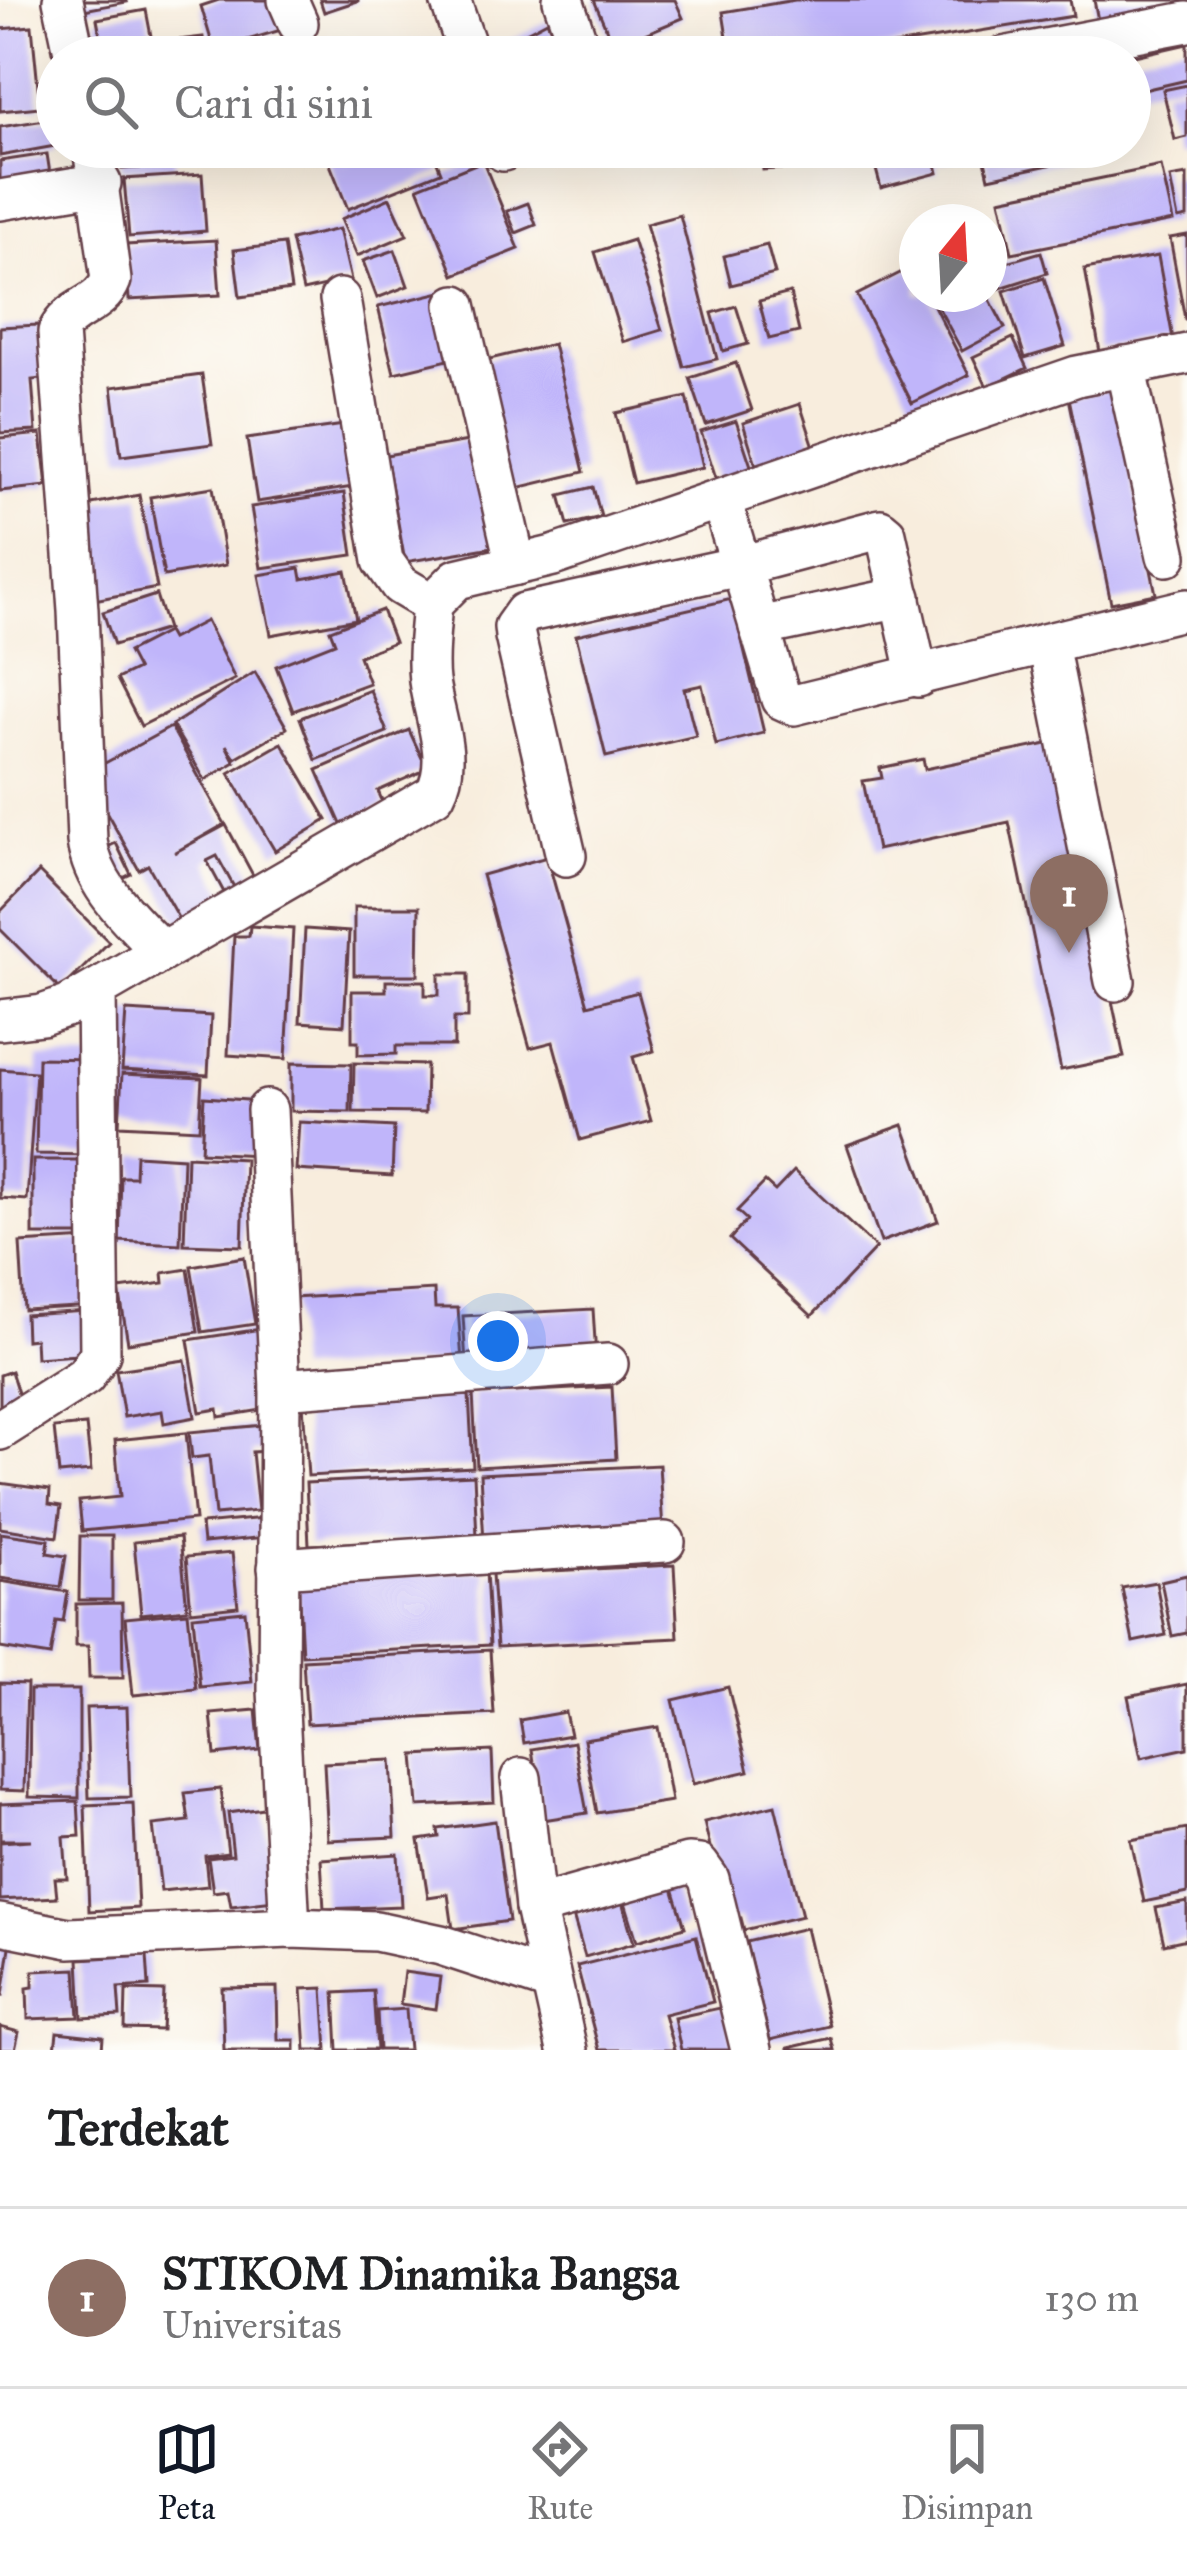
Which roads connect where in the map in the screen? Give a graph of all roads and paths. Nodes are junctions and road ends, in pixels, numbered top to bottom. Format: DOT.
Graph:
graph roads {
  1 [pos="63,0"];
  2 [pos="450,0"];
  3 [pos="563,0"];
  4 [pos="1187,22"];
  5 [pos="71,36"];
  6 [pos="463,36"];
  7 [pos="575,36"];
  8 [pos="1113,36"];
  9 [pos="89,168"];
  10 [pos="97,168"];
  11 [pos="0,200"];
  12 [pos="340,299"];
  13 [pos="456,305"];
  14 [pos="1187,354"];
  15 [pos="1125,366"];
  16 [pos="721,499"];
  17 [pos="1167,556"];
  18 [pos="516,565"];
  19 [pos="740,566"];
  20 [pos="901,597"];
  21 [pos="432,604"];
  22 [pos="1187,609"];
  23 [pos="759,627"];
  24 [pos="1048,644"];
  25 [pos="918,676"];
  26 [pos="566,856"];
  27 [pos="160,951"];
  28 [pos="1114,981"];
  29 [pos="97,991"];
  30 [pos="0,1020"];
  31 [pos="267,1110"];
  32 [pos="608,1364"];
  33 [pos="280,1389"];
  34 [pos="0,1430"];
  35 [pos="665,1542"];
  36 [pos="278,1568"];
  37 [pos="521,1778"];
  38 [pos="535,1907"];
  39 [pos="0,1924"];
  40 [pos="290,1928"];
  41 [pos="550,1981"];
  42 [pos="567,2050"];
  43 [pos="751,2050"];
  1 -- 5 [label="street"];
  2 -- 6 [label="street"];
  3 -- 7 [label="street"];
  4 -- 8 [label="street"];
  9 -- 11 [label="street"];
  10 -- 27 [label="street"];
  12 -- 21 [label="street"];
  13 -- 18 [label="street"];
  14 -- 15 [label="street"];
  15 -- 16 [label="street"];
  15 -- 17 [label="street"];
  16 -- 18 [label="street"];
  16 -- 19 [label="street"];
  18 -- 21 [label="street"];
  19 -- 20 [label="street"];
  19 -- 23 [label="street"];
  19 -- 26 [label="street"];
  20 -- 23 [label="street"];
  20 -- 25 [label="street"];
  21 -- 27 [label="street"];
  22 -- 24 [label="street"];
  23 -- 25 [label="street"];
  24 -- 25 [label="street"];
  24 -- 28 [label="street"];
  27 -- 29 [label="street"];
  29 -- 30 [label="street"];
  29 -- 34 [label="street"];
  31 -- 33 [label="street"];
  32 -- 33 [label="street"];
  33 -- 36 [label="street"];
  35 -- 36 [label="street"];
  36 -- 40 [label="street"];
  37 -- 38 [label="street"];
  38 -- 41 [label="street"];
  38 -- 43 [label="street"];
  39 -- 40 [label="street"];
  40 -- 41 [label="street"];
  41 -- 42 [label="street"];
}
